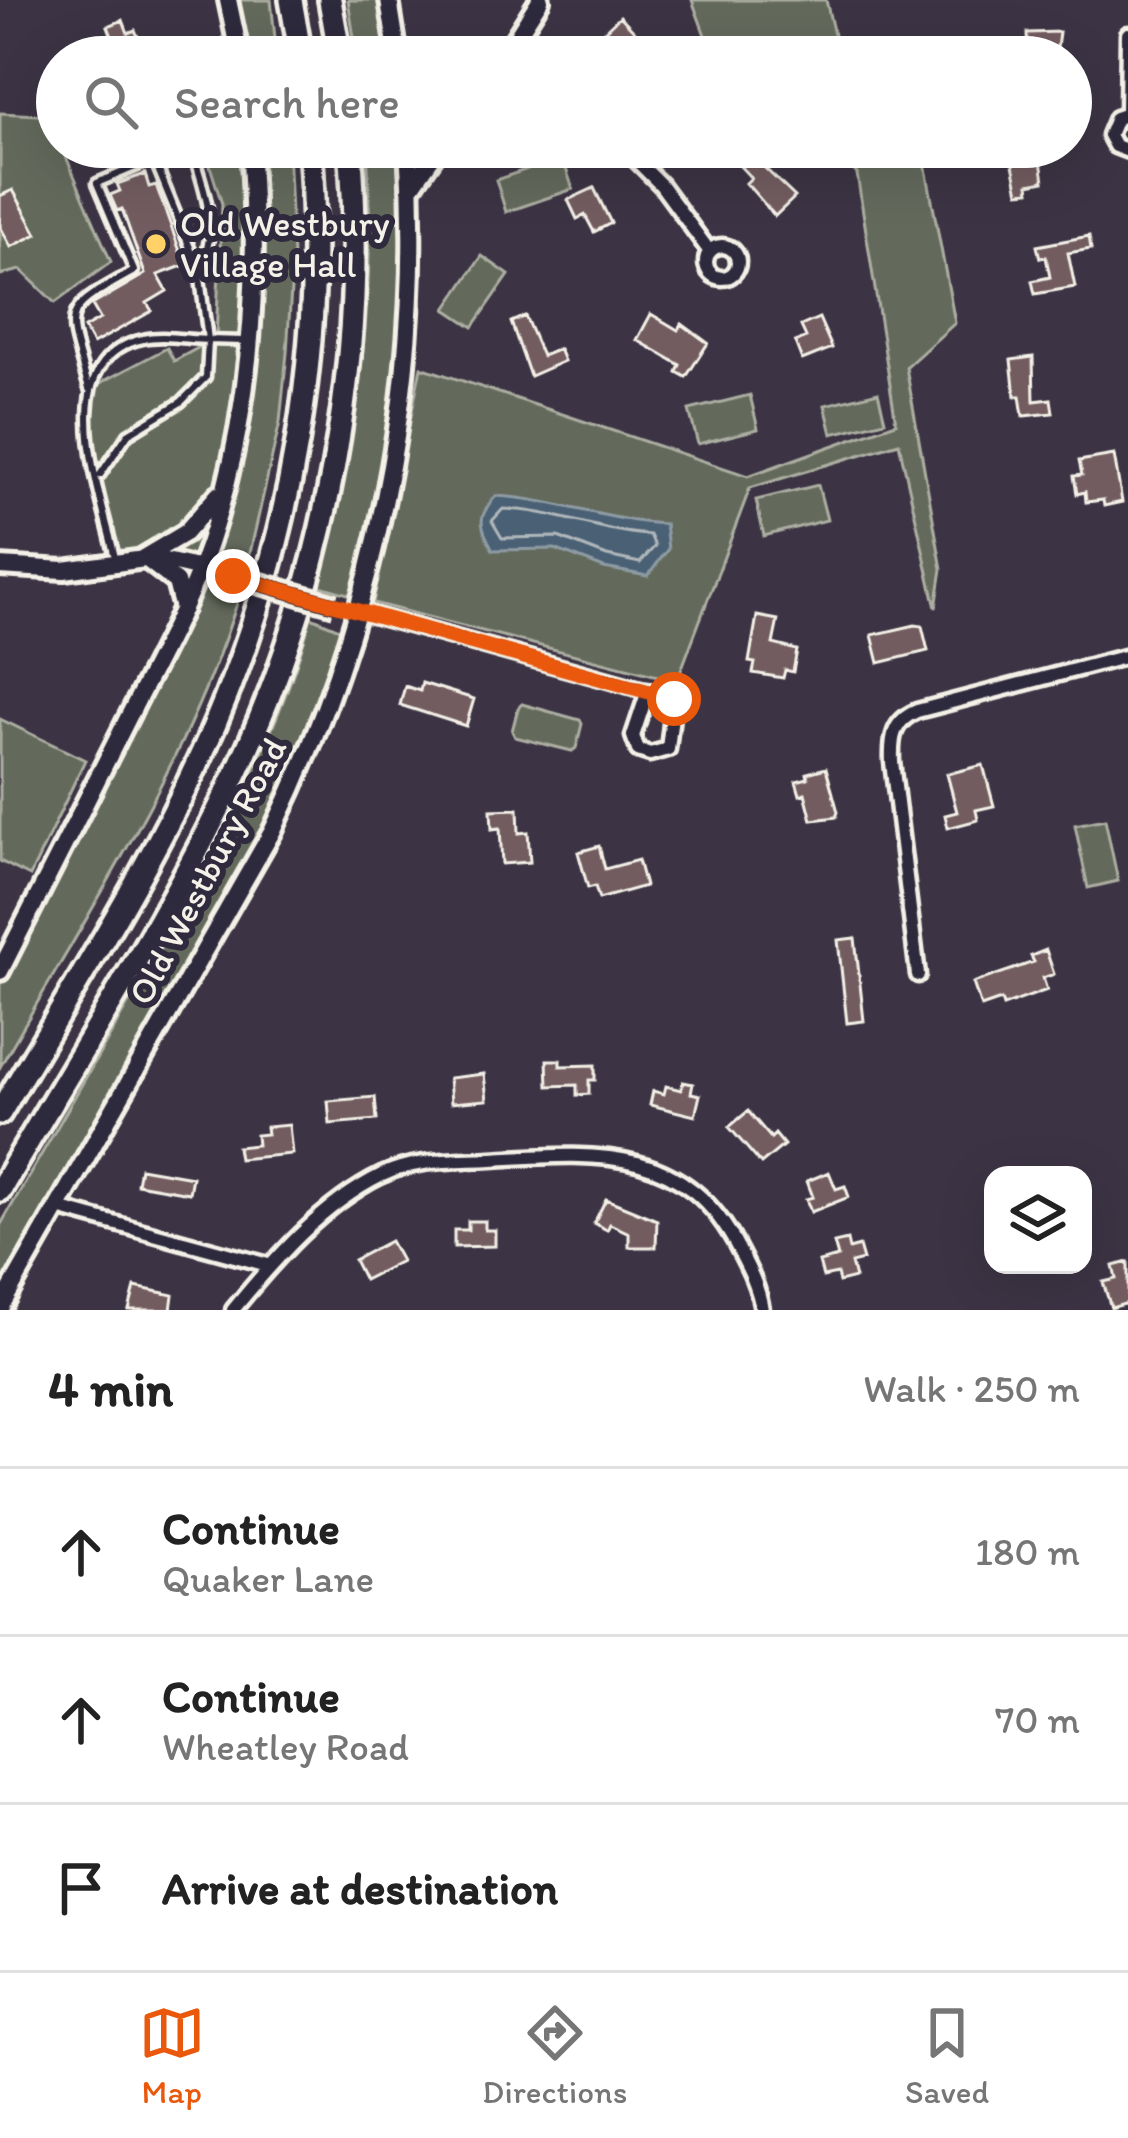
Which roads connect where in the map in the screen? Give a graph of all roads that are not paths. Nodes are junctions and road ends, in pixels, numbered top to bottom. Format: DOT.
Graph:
graph roads {
  1 [pos="228,0"];
  2 [pos="291,0"];
  3 [pos="331,0"];
  4 [pos="389,0"];
  5 [pos="540,0"];
  6 [pos="1128,34"];
  7 [pos="235,36"];
  8 [pos="297,36"];
  9 [pos="337,36"];
  10 [pos="395,36"];
  11 [pos="519,36"];
  12 [pos="1128,114"];
  13 [pos="1128,151"];
  14 [pos="133,168"];
  15 [pos="158,168"];
  16 [pos="198,168"];
  17 [pos="251,168"];
  18 [pos="311,168"];
  19 [pos="351,168"];
  20 [pos="409,168"];
  21 [pos="425,168"];
  22 [pos="644,168"];
  23 [pos="410,190"];
  24 [pos="710,252"];
  25 [pos="199,271"];
  26 [pos="208,340"];
  27 [pos="249,341"];
  28 [pos="88,388"];
  29 [pos="98,478"];
  30 [pos="226,485"];
  31 [pos="143,558"];
  32 [pos="116,561"];
  33 [pos="0,566"];
  34 [pos="201,566"];
  35 [pos="183,609"];
  36 [pos="358,611"];
  37 [pos="1128,656"];
  38 [pos="648,691"];
  39 [pos="0,970"];
  40 [pos="918,975"];
  41 [pos="0,1113"];
  42 [pos="0,1190"];
  43 [pos="58,1208"];
  44 [pos="268,1265"];
  45 [pos="0,1308"];
  46 [pos="232,1310"];
  47 [pos="762,1310"];
  1 -- 7 [label="main road"];
  2 -- 8 [label="highway"];
  3 -- 9 [label="highway"];
  4 -- 10 [label="main road"];
  5 -- 11 [label="main road"];
  6 -- 12 [label="street"];
  12 -- 13 [label="street"];
  14 -- 28 [label="lane"];
  15 -- 25 [label="lane"];
  16 -- 25 [label="lane"];
  17 -- 27 [label="main road"];
  18 -- 41 [label="highway"];
  19 -- 42 [label="highway"];
  20 -- 23 [label="main road, Old Westbury Road"];
  21 -- 23 [label="main road"];
  22 -- 24 [label="street"];
  23 -- 36 [label="main road, Old Westbury Road"];
  25 -- 26 [label="lane"];
  26 -- 27 [label="lane"];
  26 -- 28 [label="lane"];
  26 -- 29 [label="lane"];
  27 -- 30 [label="main road"];
  28 -- 29 [label="lane"];
  29 -- 32 [label="lane"];
  30 -- 31 [label="main road"];
  30 -- 34 [label="main road"];
  31 -- 32 [label="main road"];
  31 -- 34 [label="main road"];
  31 -- 35 [label="main road"];
  32 -- 33 [label="main road"];
  34 -- 35 [label="main road"];
  34 -- 36 [label="main road, bridge"];
  35 -- 39 [label="main road"];
  36 -- 38 [label="street"];
  36 -- 43 [label="main road, Old Westbury Road"];
  37 -- 40 [label="street"];
  38 -- 38 [label="street"];
  43 -- 44 [label="street"];
  43 -- 45 [label="main road, Old Westbury Road"];
  44 -- 46 [label="street"];
  44 -- 47 [label="street"];
}
